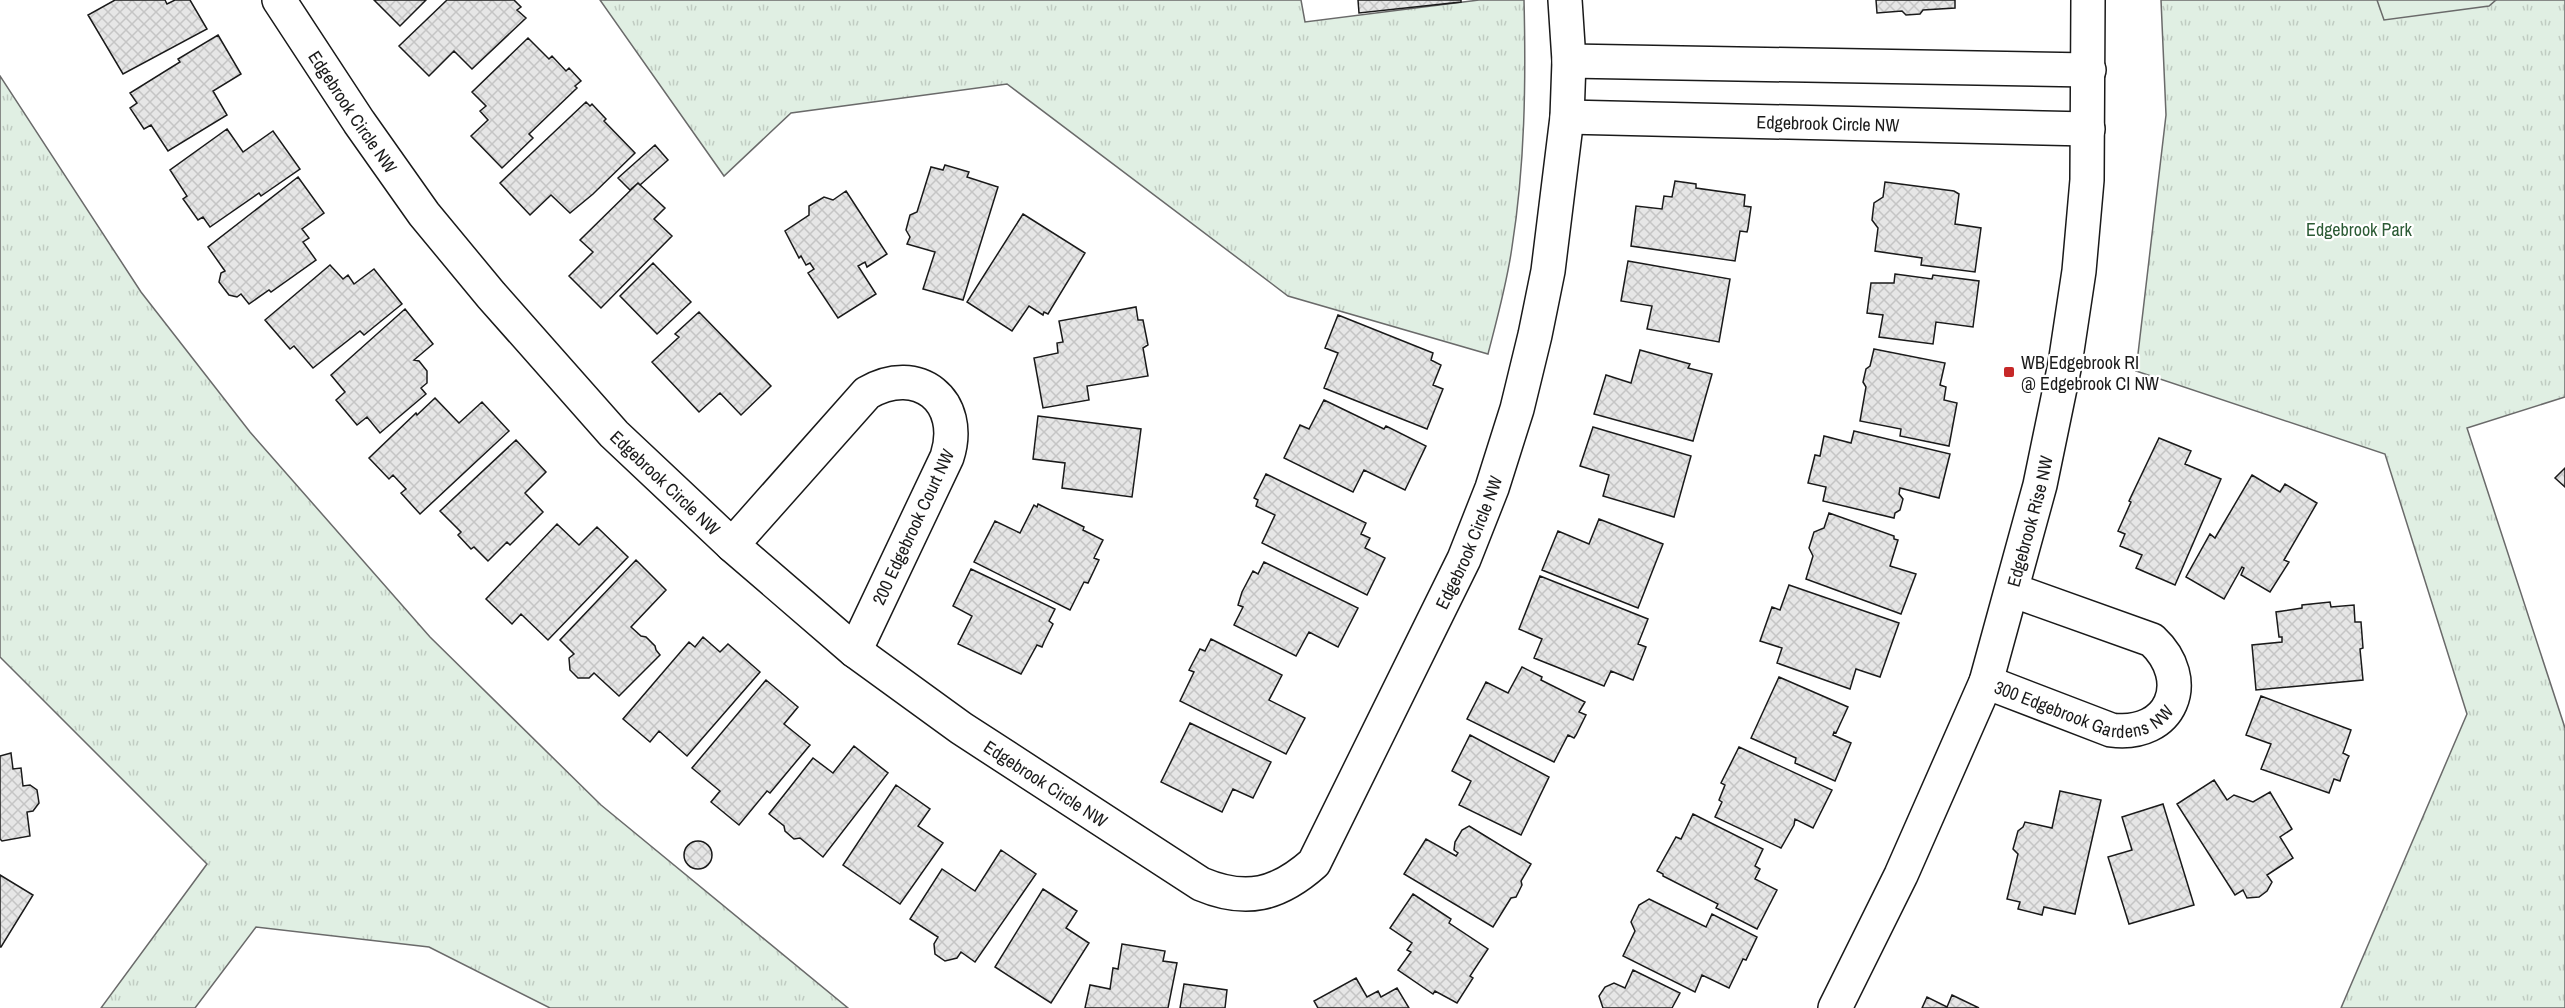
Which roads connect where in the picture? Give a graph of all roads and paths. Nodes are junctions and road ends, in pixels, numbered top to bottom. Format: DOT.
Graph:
graph roads {
  1 [pos="279,0"];
  2 [pos="1565,0"];
  3 [pos="2088,0"];
  4 [pos="1569,61"];
  5 [pos="2089,70"];
  6 [pos="1567,117"];
  7 [pos="2088,129"];
  8 [pos="732,545"];
  9 [pos="2012,590"];
  10 [pos="855,651"];
  11 [pos="1986,682"];
  12 [pos="1835,1008"];
  1 -- 8 [label="street, Edgebrook Circle NW"];
  2 -- 4 [label="street, Edgebrook Circle NW"];
  3 -- 5 [label="street, Edgebrook Rise NW"];
  4 -- 5 [label="street"];
  4 -- 6 [label="street, Edgebrook Circle NW"];
  5 -- 7 [label="street, Edgebrook Rise NW"];
  6 -- 7 [label="street, Edgebrook Circle NW"];
  6 -- 10 [label="street, Edgebrook Circle NW"];
  7 -- 9 [label="street, Edgebrook Rise NW"];
  8 -- 10 [label="street, Edgebrook Circle NW"];
  8 -- 10 [label="street, 200 Edgebrook Court NW"];
  9 -- 11 [label="street, Edgebrook Rise NW"];
  9 -- 11 [label="street, 300 Edgebrook Gardens NW"];
  11 -- 12 [label="street, Edgebrook Rise NW"];
}
